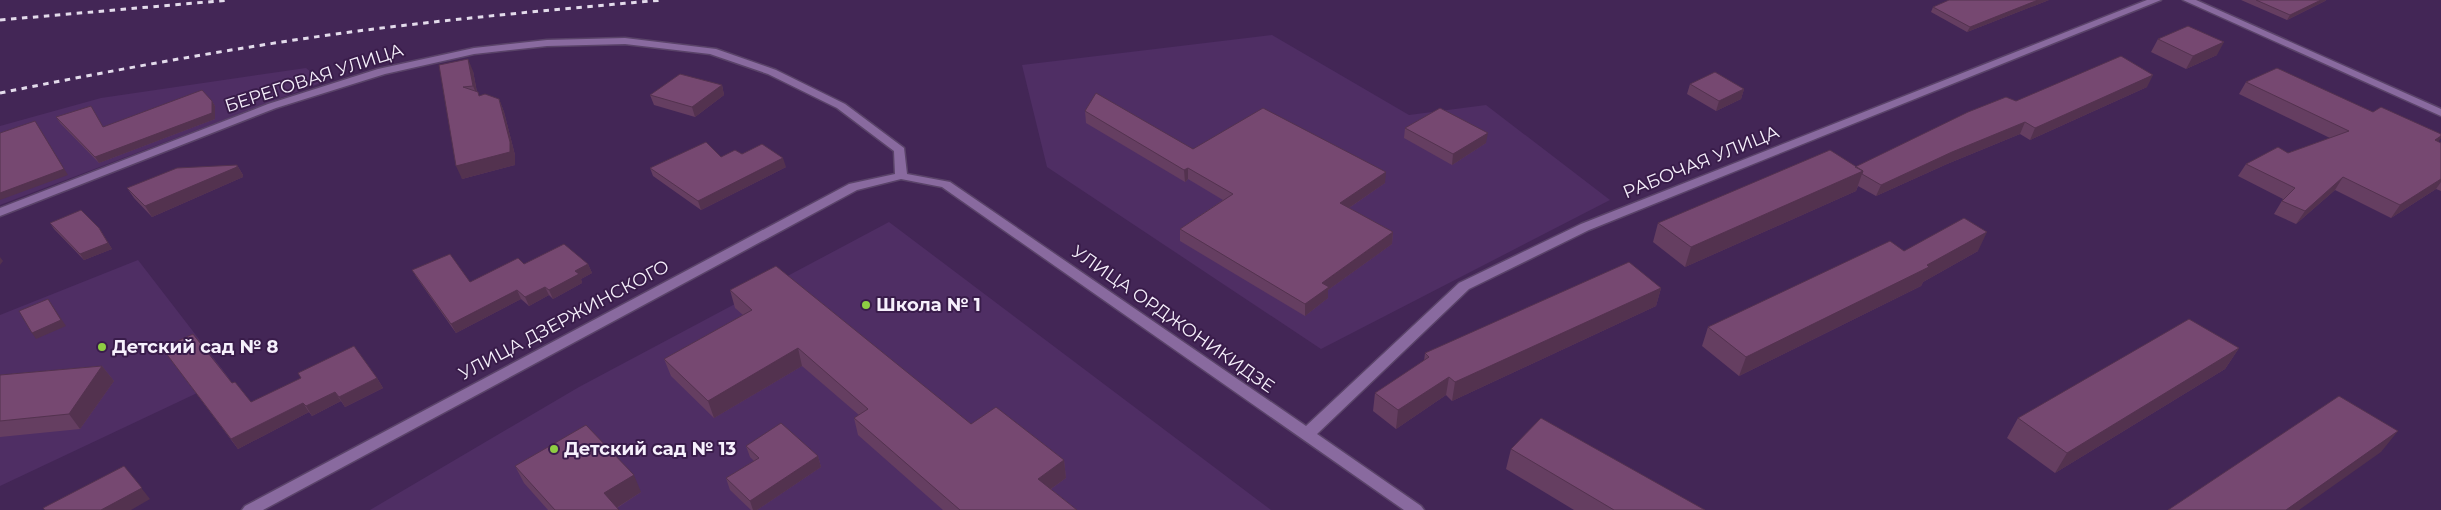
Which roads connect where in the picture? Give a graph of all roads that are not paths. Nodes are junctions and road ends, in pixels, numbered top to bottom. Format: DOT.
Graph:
graph roads {
  1 [pos="2156,0"];
  2 [pos="2188,0"];
  3 [pos="2441,113"];
  4 [pos="901,176"];
  5 [pos="0,212"];
  6 [pos="1307,434"];
  7 [pos="250,510"];
  8 [pos="1416,510"];
  1 -- 6 [label="street, РАБОЧАЯ УЛИЦА"];
  2 -- 3 [label="street"];
  4 -- 5 [label="street, БЕРЕГОВАЯ УЛИЦА"];
  4 -- 6 [label="street, УЛИЦА ОРДЖОНИКИДЗЕ"];
  4 -- 7 [label="street, УЛИЦА ДЗЕРЖИНСКОГО"];
  6 -- 8 [label="street, УЛИЦА ОРДЖОНИКИДЗЕ"];
}
